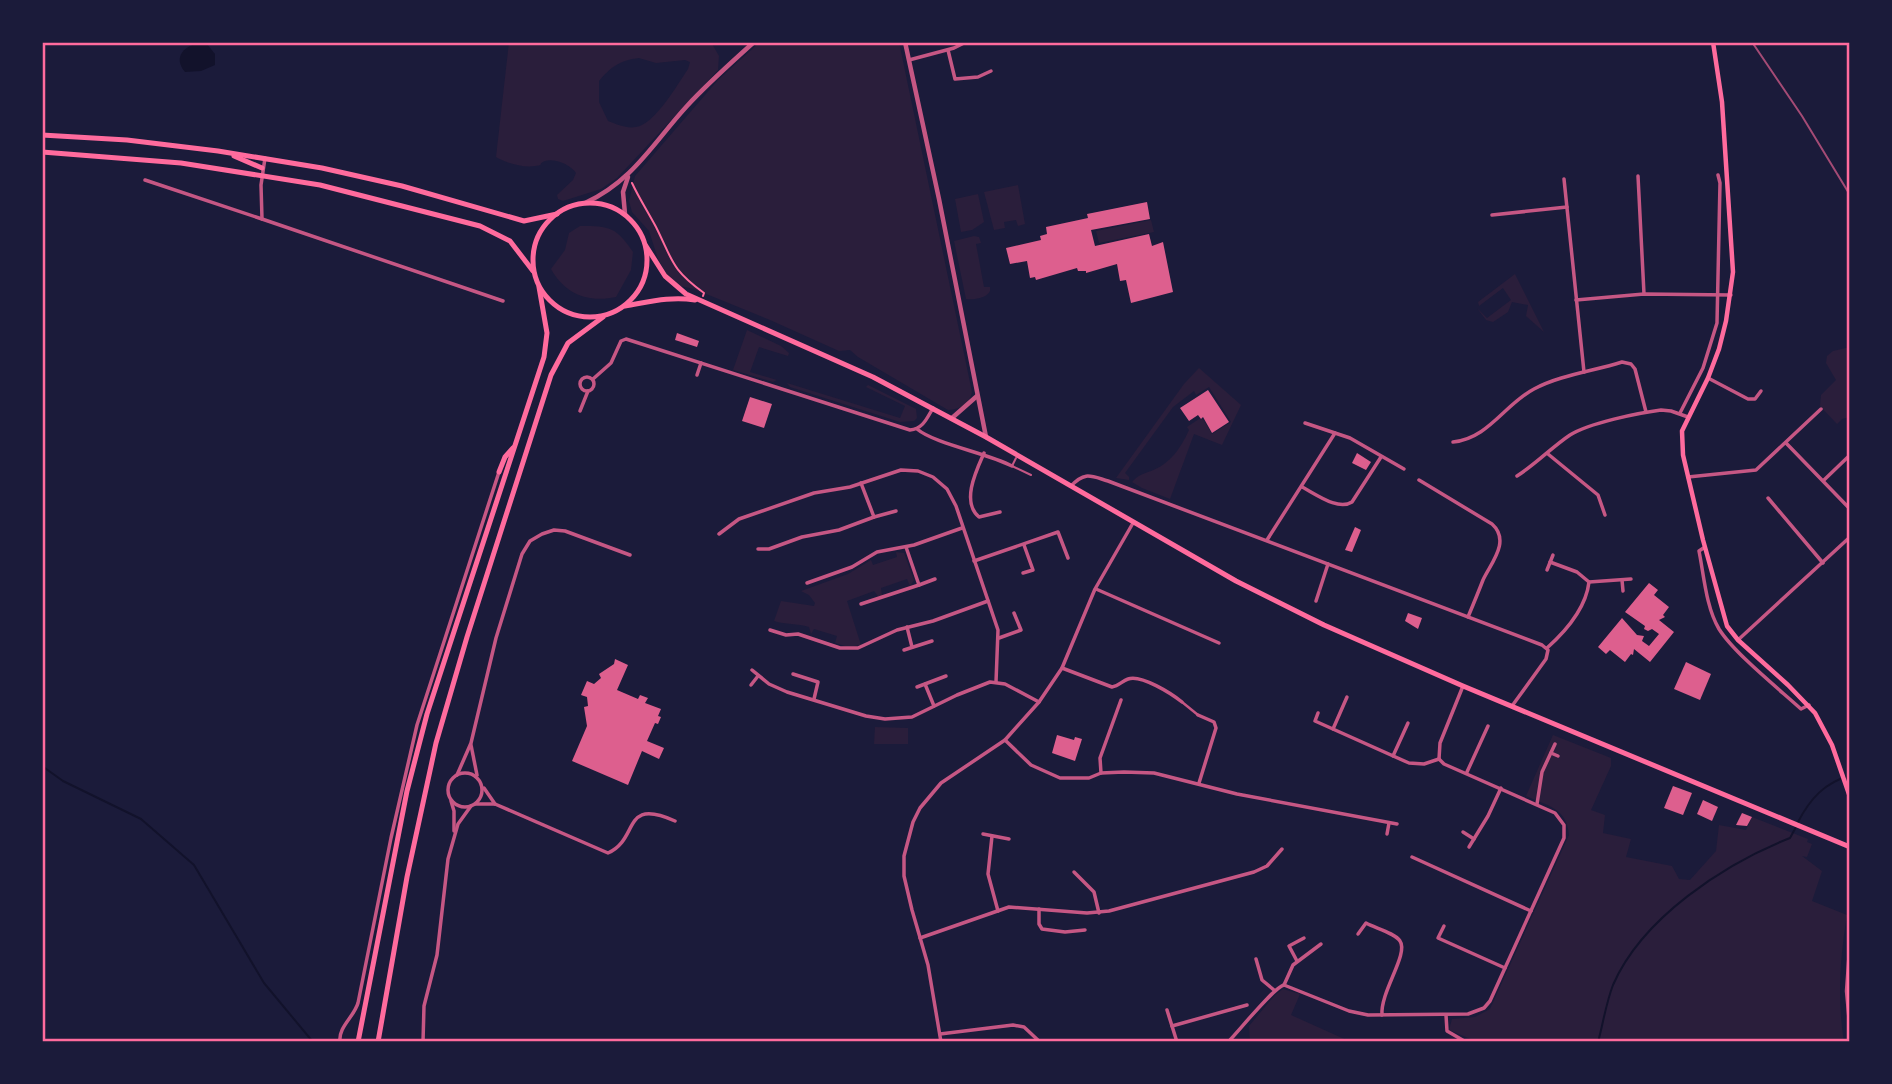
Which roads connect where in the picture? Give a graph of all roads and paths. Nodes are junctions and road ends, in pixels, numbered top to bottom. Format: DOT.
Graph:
graph roads {
  1 [pos="754,42"];
  2 [pos="905,42"];
  3 [pos="966,42"];
  4 [pos="1713,42"];
  5 [pos="948,50"];
  6 [pos="909,60"];
  7 [pos="991,71"];
  8 [pos="42,135"];
  9 [pos="218,151"];
  10 [pos="42,152"];
  11 [pos="265,158"];
  12 [pos="262,171"];
  13 [pos="1718,175"];
  14 [pos="628,176"];
  15 [pos="1638,176"];
  16 [pos="1564,179"];
  17 [pos="145,180"];
  18 [pos="585,203"];
  19 [pos="1567,207"];
  20 [pos="556,214"];
  21 [pos="625,214"];
  22 [pos="1493,215"];
  23 [pos="262,219"];
  24 [pos="646,246"];
  25 [pos="533,271"];
  26 [pos="539,287"];
  27 [pos="1644,294"];
  28 [pos="1718,295"];
  29 [pos="1731,295"];
  30 [pos="702,299"];
  31 [pos="503,300"];
  32 [pos="1576,300"];
  33 [pos="625,306"];
  34 [pos="603,317"];
  35 [pos="701,363"];
  36 [pos="1584,373"];
  37 [pos="697,375"];
  38 [pos="1708,378"];
  39 [pos="593,379"];
  40 [pos="588,391"];
  41 [pos="1761,391"];
  42 [pos="978,396"];
  43 [pos="933,408"];
  44 [pos="1821,410"];
  45 [pos="580,411"];
  46 [pos="1646,412"];
  47 [pos="1680,413"];
  48 [pos="1688,417"];
  49 [pos="952,418"];
  50 [pos="1305,423"];
  51 [pos="917,429"];
  52 [pos="1335,433"];
  53 [pos="986,436"];
  54 [pos="1453,442"];
  55 [pos="1786,443"];
  56 [pos="516,445"];
  57 [pos="984,453"];
  58 [pos="1548,454"];
  59 [pos="1017,455"];
  60 [pos="1850,455"];
  61 [pos="1381,457"];
  62 [pos="1012,466"];
  63 [pos="1404,469"];
  64 [pos="499,472"];
  65 [pos="1031,475"];
  66 [pos="1517,476"];
  67 [pos="1688,477"];
  68 [pos="1419,480"];
  69 [pos="1824,480"];
  70 [pos="861,483"];
  71 [pos="1071,486"];
  72 [pos="1302,487"];
  73 [pos="1768,498"];
  74 [pos="1850,509"];
  75 [pos="896,511"];
  76 [pos="1000,512"];
  77 [pos="1605,515"];
  78 [pos="874,517"];
  79 [pos="1133,523"];
  80 [pos="963,528"];
  81 [pos="719,534"];
  82 [pos="1850,537"];
  83 [pos="1268,540"];
  84 [pos="1024,545"];
  85 [pos="906,547"];
  86 [pos="1705,547"];
  87 [pos="758,549"];
  88 [pos="630,555"];
  89 [pos="1553,555"];
  90 [pos="1068,558"];
  91 [pos="974,561"];
  92 [pos="1550,562"];
  93 [pos="1823,563"];
  94 [pos="1328,564"];
  95 [pos="1547,570"];
  96 [pos="1023,573"];
  97 [pos="935,579"];
  98 [pos="1631,579"];
  99 [pos="1622,580"];
  100 [pos="1589,582"];
  101 [pos="807,583"];
  102 [pos="919,585"];
  103 [pos="1096,589"];
  104 [pos="1623,591"];
  105 [pos="988,601"];
  106 [pos="1317,601"];
  107 [pos="862,604"];
  108 [pos="1014,613"];
  109 [pos="1468,617"];
  110 [pos="1727,626"];
  111 [pos="906,627"];
  112 [pos="1719,629"];
  113 [pos="770,630"];
  114 [pos="786,635"];
  115 [pos="999,638"];
  116 [pos="1738,640"];
  117 [pos="932,641"];
  118 [pos="1219,643"];
  119 [pos="783,644"];
  120 [pos="912,647"];
  121 [pos="1546,648"];
  122 [pos="904,650"];
  123 [pos="1062,668"];
  124 [pos="752,670"];
  125 [pos="793,674"];
  126 [pos="759,676"];
  127 [pos="946,676"];
  128 [pos="996,682"];
  129 [pos="925,684"];
  130 [pos="751,685"];
  131 [pos="1463,686"];
  132 [pos="917,687"];
  133 [pos="1347,697"];
  134 [pos="814,699"];
  135 [pos="1121,700"];
  136 [pos="1039,702"];
  137 [pos="1182,702"];
  138 [pos="1809,705"];
  139 [pos="934,706"];
  140 [pos="1512,706"];
  141 [pos="1318,713"];
  142 [pos="1198,715"];
  143 [pos="1408,723"];
  144 [pos="1488,726"];
  145 [pos="1333,729"];
  146 [pos="1005,740"];
  147 [pos="471,743"];
  148 [pos="1555,744"];
  149 [pos="1551,753"];
  150 [pos="1558,756"];
  151 [pos="1393,757"];
  152 [pos="1439,759"];
  153 [pos="1850,769"];
  154 [pos="1842,772"];
  155 [pos="1467,773"];
  156 [pos="1101,774"];
  157 [pos="457,775"];
  158 [pos="478,778"];
  159 [pos="481,783"];
  160 [pos="1199,783"];
  161 [pos="1501,788"];
  162 [pos="1850,797"];
  163 [pos="450,798"];
  164 [pos="495,804"];
  165 [pos="1537,804"];
  166 [pos="473,805"];
  167 [pos="675,821"];
  168 [pos="1389,823"];
  169 [pos="1397,824"];
  170 [pos="1463,832"];
  171 [pos="454,833"];
  172 [pos="1387,834"];
  173 [pos="983,835"];
  174 [pos="992,836"];
  175 [pos="1009,839"];
  176 [pos="1474,839"];
  177 [pos="1469,847"];
  178 [pos="1850,847"];
  179 [pos="1282,849"];
  180 [pos="1412,857"];
  181 [pos="1269,864"];
  182 [pos="1274,869"];
  183 [pos="1074,872"];
  184 [pos="1040,909"];
  185 [pos="998,911"];
  186 [pos="1532,911"];
  187 [pos="1099,913"];
  188 [pos="1444,926"];
  189 [pos="1085,930"];
  190 [pos="1358,934"];
  191 [pos="920,938"];
  192 [pos="1304,938"];
  193 [pos="1321,944"];
  194 [pos="1850,949"];
  195 [pos="1256,960"];
  196 [pos="1297,961"];
  197 [pos="1506,968"];
  198 [pos="1284,985"];
  199 [pos="1274,990"];
  200 [pos="1247,1005"];
  201 [pos="1167,1010"];
  202 [pos="1382,1015"];
  203 [pos="1446,1015"];
  204 [pos="1850,1024"];
  205 [pos="1172,1026"];
  206 [pos="940,1034"];
  207 [pos="377,1040"];
  208 [pos="340,1042"];
  209 [pos="358,1042"];
  210 [pos="423,1042"];
  211 [pos="941,1042"];
  212 [pos="1040,1042"];
  213 [pos="1177,1042"];
  214 [pos="1228,1042"];
  215 [pos="1466,1042"];
  1 -- 14 [label="street"];
  2 -- 6 [label="street"];
  3 -- 5 [label="street"];
  4 -- 29 [label="main road"];
  5 -- 6 [label="street"];
  5 -- 7 [label="street"];
  6 -- 42 [label="street"];
  8 -- 9 [label="main road"];
  9 -- 11 [label="main road"];
  9 -- 12 [label="main road"];
  10 -- 12 [label="main road"];
  11 -- 12 [label="street"];
  11 -- 20 [label="main road"];
  12 -- 23 [label="street"];
  12 -- 25 [label="main road"];
  13 -- 28 [label="street"];
  14 -- 18 [label="street"];
  14 -- 21 [label="street"];
  14 -- 30 [label="path"];
  15 -- 27 [label="street"];
  16 -- 19 [label="street"];
  17 -- 23 [label="street"];
  18 -- 20 [label="main road"];
  18 -- 21 [label="main road"];
  19 -- 22 [label="street"];
  19 -- 32 [label="street"];
  20 -- 25 [label="main road"];
  21 -- 24 [label="main road"];
  23 -- 31 [label="street"];
  24 -- 30 [label="main road"];
  24 -- 33 [label="main road"];
  25 -- 26 [label="main road"];
  26 -- 34 [label="main road"];
  26 -- 56 [label="main road"];
  27 -- 28 [label="street"];
  27 -- 32 [label="street"];
  28 -- 29 [label="street"];
  28 -- 47 [label="street"];
  29 -- 38 [label="main road"];
  30 -- 33 [label="main road"];
  30 -- 43 [label="main road"];
  32 -- 36 [label="street"];
  33 -- 34 [label="main road"];
  34 -- 207 [label="main road"];
  35 -- 37 [label="street"];
  35 -- 39 [label="street"];
  35 -- 51 [label="street"];
  36 -- 46 [label="street"];
  36 -- 54 [label="street"];
  38 -- 41 [label="street"];
  38 -- 48 [label="main road"];
  39 -- 40 [label="street"];
  39 -- 40 [label="street"];
  40 -- 45 [label="street"];
  42 -- 49 [label="street"];
  42 -- 53 [label="street"];
  43 -- 49 [label="main road"];
  43 -- 51 [label="street"];
  44 -- 55 [label="street"];
  46 -- 47 [label="street"];
  46 -- 58 [label="street"];
  47 -- 48 [label="street"];
  48 -- 67 [label="main road"];
  49 -- 53 [label="main road"];
  50 -- 52 [label="street"];
  51 -- 57 [label="street"];
  52 -- 61 [label="street"];
  52 -- 72 [label="street"];
  53 -- 59 [label="main road"];
  55 -- 67 [label="street"];
  55 -- 69 [label="street"];
  56 -- 64 [label="main road"];
  56 -- 209 [label="main road"];
  57 -- 62 [label="street"];
  57 -- 76 [label="street"];
  58 -- 66 [label="street"];
  58 -- 77 [label="street"];
  59 -- 62 [label="lane"];
  59 -- 71 [label="main road"];
  60 -- 69 [label="street"];
  61 -- 63 [label="street"];
  61 -- 72 [label="street"];
  62 -- 65 [label="lane"];
  64 -- 208 [label="street"];
  67 -- 86 [label="main road"];
  68 -- 109 [label="street"];
  69 -- 74 [label="street"];
  70 -- 78 [label="street"];
  70 -- 80 [label="street"];
  70 -- 81 [label="street"];
  71 -- 79 [label="main road"];
  71 -- 83 [label="street"];
  72 -- 83 [label="street"];
  73 -- 93 [label="street"];
  75 -- 78 [label="street"];
  78 -- 87 [label="street"];
  79 -- 103 [label="street"];
  79 -- 131 [label="main road"];
  80 -- 85 [label="street"];
  80 -- 91 [label="street"];
  82 -- 93 [label="street"];
  83 -- 94 [label="street"];
  84 -- 90 [label="street"];
  84 -- 91 [label="street"];
  84 -- 96 [label="street"];
  85 -- 101 [label="street"];
  85 -- 102 [label="street"];
  86 -- 110 [label="main road"];
  86 -- 112 [label="street"];
  88 -- 147 [label="street"];
  89 -- 92 [label="street"];
  91 -- 105 [label="street"];
  92 -- 95 [label="street"];
  92 -- 100 [label="street"];
  93 -- 116 [label="street"];
  94 -- 106 [label="street"];
  94 -- 109 [label="street"];
  97 -- 102 [label="street"];
  98 -- 99 [label="street"];
  99 -- 100 [label="street"];
  99 -- 104 [label="street"];
  100 -- 121 [label="street"];
  102 -- 107 [label="street"];
  103 -- 118 [label="street"];
  103 -- 123 [label="street"];
  105 -- 111 [label="street"];
  105 -- 115 [label="street"];
  108 -- 115 [label="street"];
  109 -- 121 [label="street"];
  110 -- 112 [label="street"];
  110 -- 116 [label="main road"];
  111 -- 114 [label="street"];
  111 -- 120 [label="street"];
  112 -- 138 [label="street"];
  113 -- 114 [label="street"];
  114 -- 119 [label="street"];
  115 -- 128 [label="street"];
  116 -- 138 [label="main road"];
  117 -- 120 [label="street"];
  120 -- 122 [label="street"];
  121 -- 140 [label="street"];
  123 -- 136 [label="street"];
  123 -- 137 [label="street"];
  124 -- 126 [label="street"];
  125 -- 134 [label="street"];
  126 -- 130 [label="street"];
  126 -- 134 [label="street"];
  127 -- 129 [label="street"];
  128 -- 136 [label="street"];
  128 -- 139 [label="street"];
  129 -- 132 [label="street"];
  129 -- 139 [label="street"];
  131 -- 140 [label="main road"];
  131 -- 152 [label="street"];
  133 -- 145 [label="street"];
  134 -- 139 [label="street"];
  135 -- 156 [label="street"];
  136 -- 146 [label="street"];
  137 -- 142 [label="street"];
  138 -- 154 [label="main road"];
  140 -- 178 [label="main road"];
  141 -- 145 [label="street"];
  142 -- 160 [label="street"];
  143 -- 151 [label="street"];
  144 -- 155 [label="street"];
  145 -- 151 [label="street"];
  146 -- 156 [label="street"];
  146 -- 191 [label="street"];
  147 -- 157 [label="street"];
  147 -- 158 [label="street"];
  148 -- 149 [label="street"];
  149 -- 150 [label="street"];
  149 -- 165 [label="street"];
  151 -- 152 [label="street"];
  152 -- 155 [label="street"];
  153 -- 154 [label="street"];
  154 -- 162 [label="main road"];
  155 -- 161 [label="street"];
  156 -- 160 [label="street"];
  157 -- 158 [label="street"];
  157 -- 163 [label="street"];
  158 -- 159 [label="street"];
  159 -- 164 [label="street"];
  159 -- 166 [label="street"];
  160 -- 168 [label="street"];
  161 -- 165 [label="street"];
  161 -- 176 [label="street"];
  163 -- 166 [label="street"];
  163 -- 171 [label="street"];
  164 -- 166 [label="street"];
  164 -- 167 [label="street"];
  165 -- 186 [label="street"];
  166 -- 171 [label="street"];
  168 -- 169 [label="street"];
  168 -- 172 [label="street"];
  170 -- 176 [label="street"];
  171 -- 210 [label="street"];
  173 -- 174 [label="street"];
  174 -- 175 [label="street"];
  174 -- 185 [label="street"];
  176 -- 177 [label="street"];
  179 -- 181 [label="street"];
  180 -- 186 [label="street"];
  181 -- 182 [label="street"];
  181 -- 187 [label="street"];
  183 -- 187 [label="street"];
  184 -- 185 [label="street"];
  184 -- 187 [label="street"];
  184 -- 189 [label="street"];
  185 -- 191 [label="street"];
  186 -- 197 [label="street"];
  188 -- 197 [label="street"];
  190 -- 202 [label="street"];
  191 -- 206 [label="street"];
  192 -- 196 [label="street"];
  193 -- 196 [label="street"];
  194 -- 204 [label="street"];
  195 -- 199 [label="street"];
  196 -- 198 [label="street"];
  197 -- 203 [label="street"];
  198 -- 199 [label="street"];
  198 -- 202 [label="street"];
  199 -- 214 [label="street"];
  200 -- 205 [label="street"];
  201 -- 205 [label="street"];
  202 -- 203 [label="street"];
  203 -- 215 [label="street"];
  205 -- 213 [label="street"];
  206 -- 211 [label="street"];
  206 -- 212 [label="street"];
}
